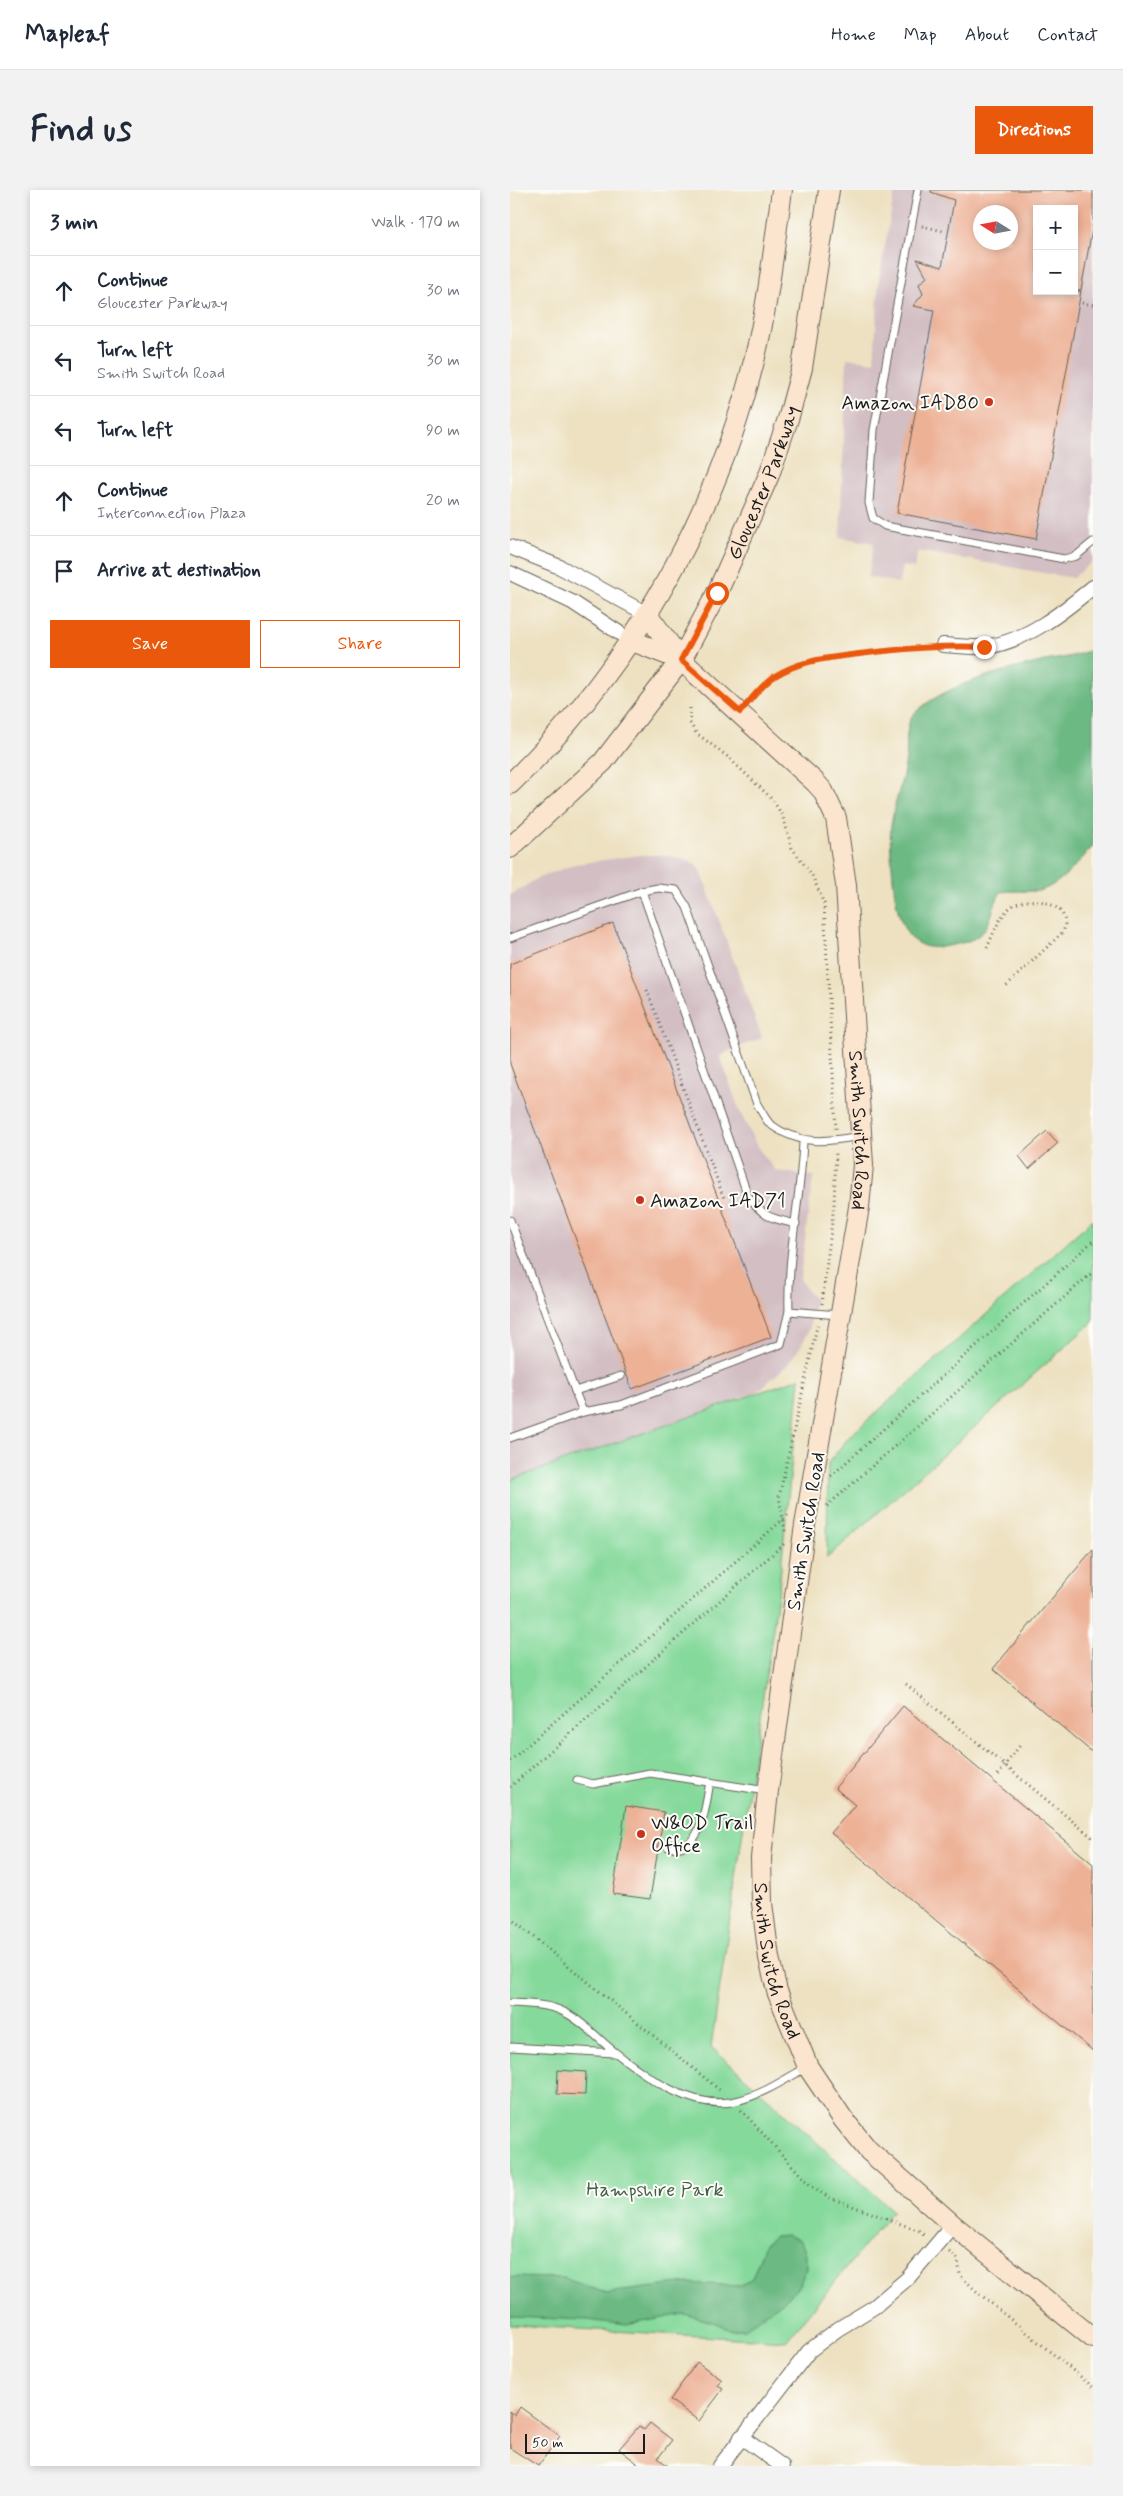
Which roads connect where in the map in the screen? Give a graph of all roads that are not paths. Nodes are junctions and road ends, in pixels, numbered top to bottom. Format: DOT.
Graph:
graph roads {
  1 [pos="782,190"];
  2 [pos="829,190"];
  3 [pos="918,190"];
  4 [pos="1093,542"];
  5 [pos="510,547"];
  6 [pos="510,573"];
  7 [pos="1093,587"];
  8 [pos="647,614"];
  9 [pos="630,640"];
  10 [pos="943,645"];
  11 [pos="681,660"];
  12 [pos="510,784"];
  13 [pos="510,848"];
  14 [pos="642,892"];
  15 [pos="510,938"];
  16 [pos="862,1136"];
  17 [pos="803,1141"];
  18 [pos="510,1220"];
  19 [pos="796,1224"];
  20 [pos="789,1311"];
  21 [pos="841,1316"];
  22 [pos="621,1376"];
  23 [pos="575,1390"];
  24 [pos="583,1412"];
  25 [pos="510,1438"];
  26 [pos="578,1780"];
  27 [pos="710,1782"];
  28 [pos="768,1791"];
  29 [pos="668,1847"];
  30 [pos="510,2003"];
  31 [pos="510,2047"];
  32 [pos="616,2053"];
  33 [pos="808,2067"];
  34 [pos="953,2225"];
  35 [pos="1093,2338"];
  36 [pos="741,2437"];
  37 [pos="720,2466"];
  38 [pos="782,2466"];
  1 -- 8 [label="street"];
  2 -- 11 [label="street, Gloucester Parkway"];
  3 -- 4 [label="lane"];
  5 -- 8 [label="street"];
  6 -- 9 [label="street"];
  7 -- 10 [label="street"];
  8 -- 9 [label="street"];
  8 -- 11 [label="street, Smith Switch Road"];
  9 -- 11 [label="street, Smith Switch Road"];
  9 -- 12 [label="street"];
  11 -- 13 [label="street, Gloucester Parkway"];
  11 -- 16 [label="street, Smith Switch Road"];
  14 -- 15 [label="lane"];
  14 -- 17 [label="lane"];
  14 -- 19 [label="lane"];
  16 -- 17 [label="lane"];
  16 -- 21 [label="street, Smith Switch Road"];
  17 -- 19 [label="lane"];
  18 -- 23 [label="lane"];
  19 -- 20 [label="lane"];
  20 -- 21 [label="lane"];
  20 -- 24 [label="lane"];
  21 -- 28 [label="street, Smith Switch Road"];
  22 -- 23 [label="lane"];
  23 -- 24 [label="lane"];
  24 -- 25 [label="lane"];
  26 -- 27 [label="lane"];
  27 -- 28 [label="lane"];
  27 -- 29 [label="lane"];
  28 -- 33 [label="street, Smith Switch Road"];
  30 -- 32 [label="lane"];
  31 -- 32 [label="lane"];
  32 -- 33 [label="lane"];
  33 -- 34 [label="street, Smith Switch Road"];
  34 -- 35 [label="street, Smith Switch Road"];
  34 -- 36 [label="street"];
  36 -- 37 [label="street"];
  36 -- 38 [label="street"];
}
